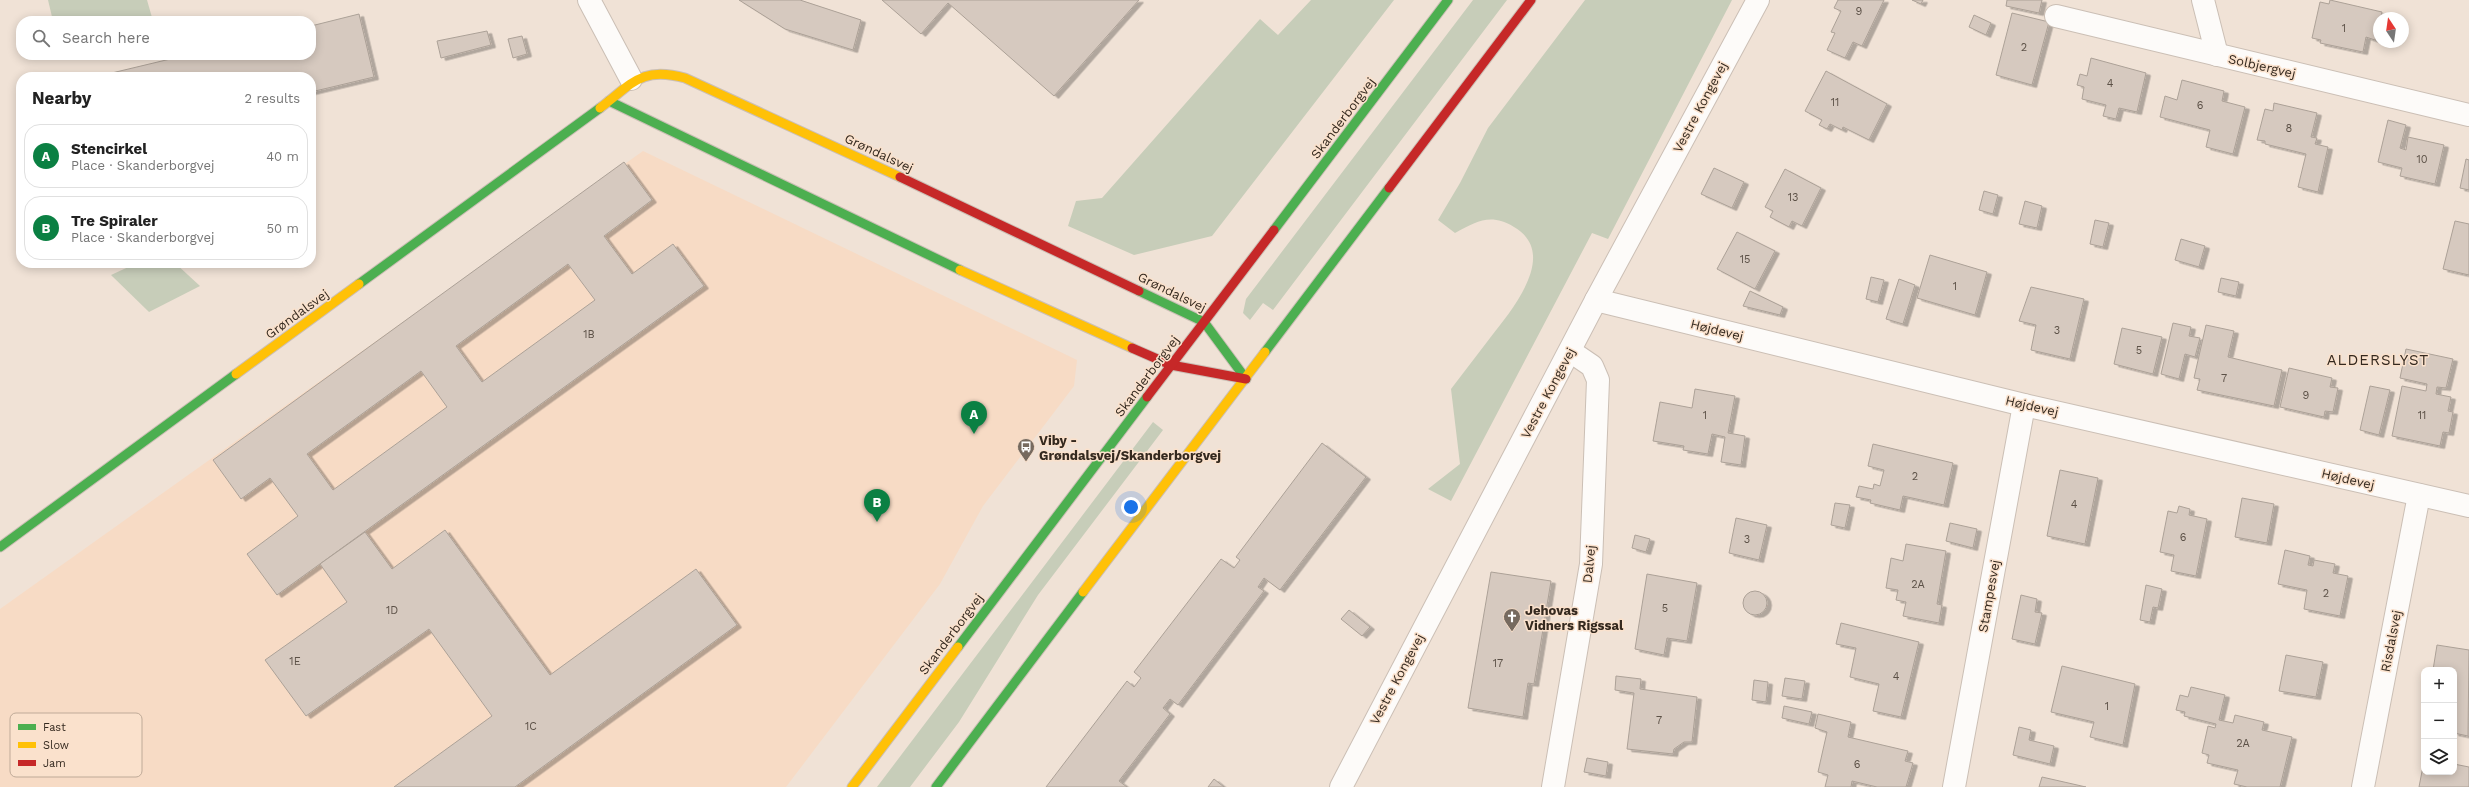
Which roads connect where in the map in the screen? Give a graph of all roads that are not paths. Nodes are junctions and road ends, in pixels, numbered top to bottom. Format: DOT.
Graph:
graph roads {
  1 [pos="589,0"];
  2 [pos="1448,0"];
  3 [pos="1531,0"];
  4 [pos="1758,0"];
  5 [pos="2203,0"];
  6 [pos="2056,16"];
  7 [pos="2217,55"];
  8 [pos="631,79"];
  9 [pos="609,101"];
  10 [pos="2469,115"];
  11 [pos="1596,300"];
  12 [pos="1204,322"];
  13 [pos="1570,352"];
  14 [pos="1171,365"];
  15 [pos="1246,379"];
  16 [pos="2024,404"];
  17 [pos="2419,495"];
  18 [pos="2469,506"];
  19 [pos="0,547"];
  20 [pos="852,787"];
  21 [pos="936,787"];
  22 [pos="1341,787"];
  23 [pos="1553,787"];
  24 [pos="1954,787"];
  25 [pos="2363,787"];
  1 -- 8 [label="street"];
  2 -- 12 [label="street, Skanderborgvej"];
  3 -- 15 [label="street"];
  4 -- 11 [label="street, Vestre Kongevej"];
  5 -- 7 [label="street"];
  6 -- 7 [label="street, Solbjergvej"];
  7 -- 10 [label="street, Solbjergvej"];
  8 -- 9 [label="street, Grøndalsvej"];
  8 -- 12 [label="street, Grøndalsvej"];
  9 -- 14 [label="street"];
  9 -- 19 [label="street, Grøndalsvej"];
  11 -- 13 [label="street, Vestre Kongevej"];
  11 -- 16 [label="street, Højdevej"];
  12 -- 14 [label="street, Skanderborgvej"];
  12 -- 15 [label="street, Grøndalsvej"];
  13 -- 22 [label="street, Vestre Kongevej"];
  13 -- 23 [label="street, Dalvej"];
  14 -- 15 [label="street"];
  14 -- 20 [label="street, Skanderborgvej"];
  15 -- 21 [label="street"];
  16 -- 17 [label="street, Højdevej"];
  16 -- 24 [label="street, Stampesvej"];
  17 -- 18 [label="street, Højdevej"];
  17 -- 25 [label="street, Risdalsvej"];
}
